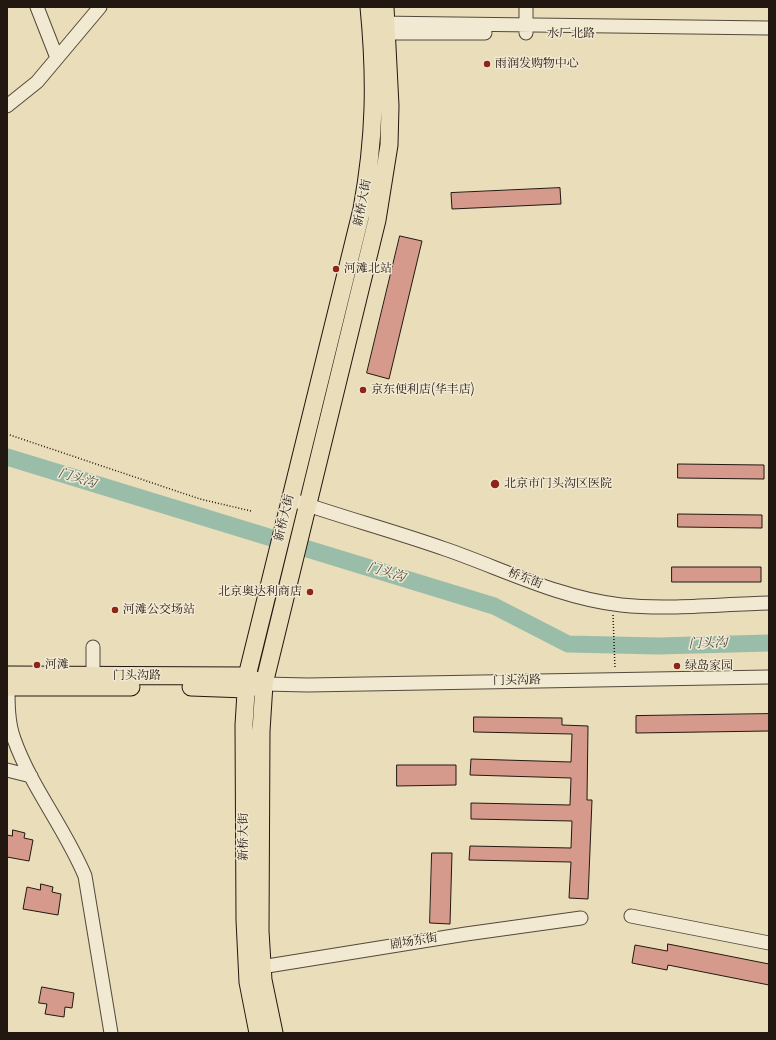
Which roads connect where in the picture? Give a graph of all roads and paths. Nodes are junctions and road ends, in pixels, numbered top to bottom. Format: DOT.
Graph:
graph roads {
  1 [pos="37,7"];
  2 [pos="100,7"];
  3 [pos="526,7"];
  4 [pos="378,21"];
  5 [pos="769,28"];
  6 [pos="526,29"];
  7 [pos="769,35"];
  8 [pos="57,58"];
  9 [pos="7,106"];
  10 [pos="7,434"];
  11 [pos="290,499"];
  12 [pos="308,505"];
  13 [pos="251,511"];
  14 [pos="612,603"];
  15 [pos="769,603"];
  16 [pos="93,647"];
  17 [pos="769,677"];
  18 [pos="615,679"];
  19 [pos="93,682"];
  20 [pos="7,683"];
  21 [pos="246,683"];
  22 [pos="264,684"];
  23 [pos="7,770"];
  24 [pos="31,776"];
  25 [pos="631,916"];
  26 [pos="581,918"];
  27 [pos="769,943"];
  28 [pos="254,968"];
  29 [pos="110,1033"];
  30 [pos="258,1033"];
  31 [pos="274,1033"];
  1 -- 8 [label="street"];
  2 -- 8 [label="street"];
  3 -- 6 [label="street"];
  4 -- 6 [label="street, 水厂北路"];
  4 -- 11 [label="main road, 新桥大街"];
  4 -- 12 [label="main road, 新桥大街"];
  5 -- 6 [label="street"];
  6 -- 7 [label="street, 水厂北路"];
  8 -- 9 [label="street"];
  10 -- 13 [label="path"];
  11 -- 12 [label="street, 桥东街"];
  11 -- 21 [label="main road, 新桥大街"];
  12 -- 14 [label="street, 桥东街"];
  12 -- 22 [label="main road, 新桥大街"];
  14 -- 15 [label="street, 桥东街"];
  14 -- 18 [label="path"];
  16 -- 19 [label="street"];
  17 -- 18 [label="street, 门头沟路"];
  18 -- 22 [label="street, 门头沟路"];
  19 -- 20 [label="main road, 门头沟路"];
  19 -- 21 [label="main road, 门头沟路"];
  20 -- 24 [label="street"];
  21 -- 22 [label="main road, 门头沟路"];
  21 -- 28 [label="main road, 新桥大街"];
  22 -- 28 [label="main road, 新桥大街"];
  23 -- 24 [label="street"];
  24 -- 29 [label="street"];
  25 -- 27 [label="street"];
  26 -- 28 [label="street, 剧场东街"];
  28 -- 30 [label="main road, 新桥大街"];
  28 -- 31 [label="main road, 新桥大街"];
}
